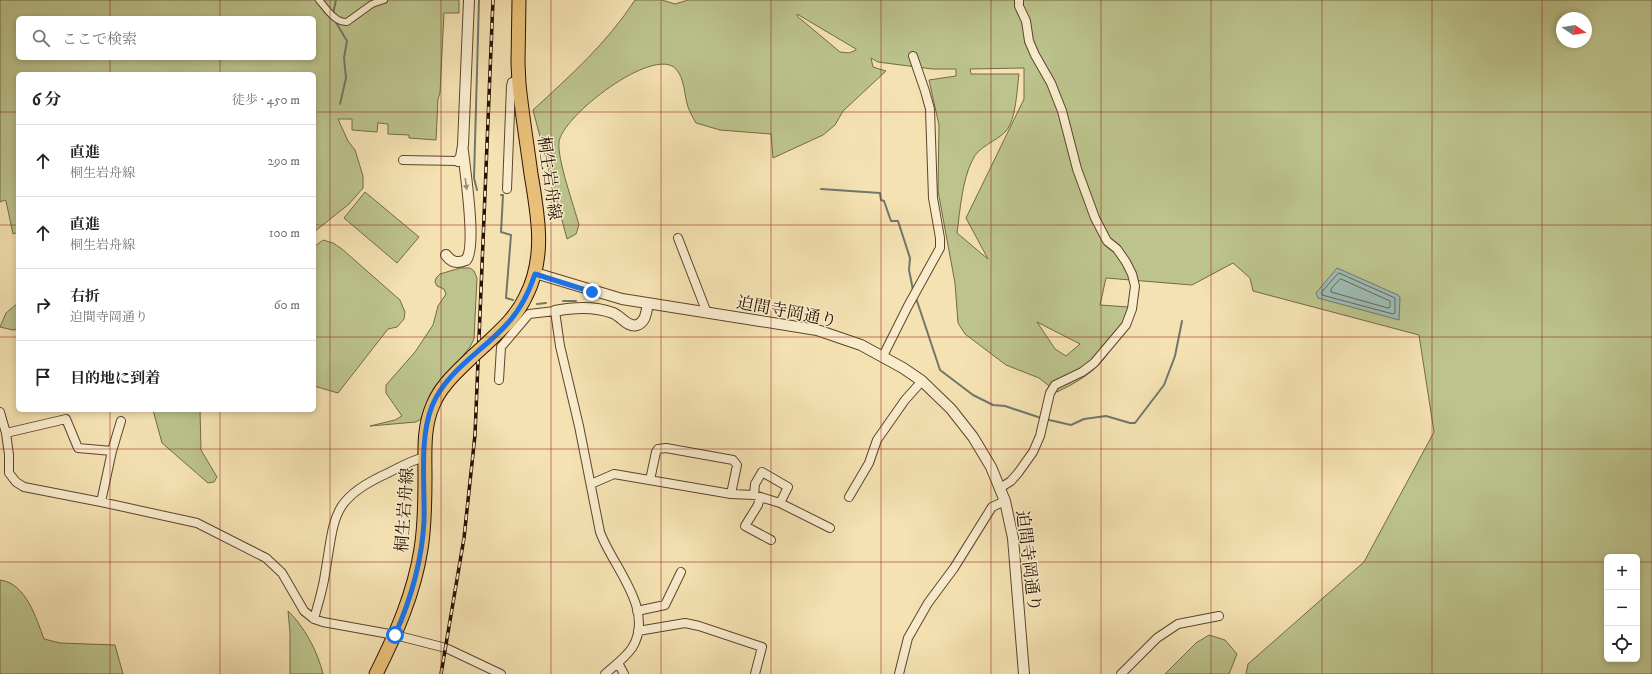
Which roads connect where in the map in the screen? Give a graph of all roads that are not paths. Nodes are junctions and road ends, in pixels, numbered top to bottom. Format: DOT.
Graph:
graph roads {
  1 [pos="319,0"];
  2 [pos="384,0"];
  3 [pos="469,0"];
  4 [pos="520,0"];
  5 [pos="1019,0"];
  6 [pos="913,56"];
  7 [pos="519,80"];
  8 [pos="463,145"];
  9 [pos="403,160"];
  10 [pos="458,161"];
  11 [pos="507,188"];
  12 [pos="678,238"];
  13 [pos="446,255"];
  14 [pos="535,274"];
  15 [pos="648,304"];
  16 [pos="555,311"];
  17 [pos="707,314"];
  18 [pos="883,356"];
  19 [pos="499,380"];
  20 [pos="922,381"];
  21 [pos="0,412"];
  22 [pos="121,421"];
  23 [pos="6,433"];
  24 [pos="112,452"];
  25 [pos="425,457"];
  26 [pos="650,480"];
  27 [pos="591,484"];
  28 [pos="1000,488"];
  29 [pos="731,494"];
  30 [pos="757,496"];
  31 [pos="849,497"];
  32 [pos="1005,501"];
  33 [pos="101,502"];
  34 [pos="780,503"];
  35 [pos="830,528"];
  36 [pos="771,540"];
  37 [pos="682,572"];
  38 [pos="637,611"];
  39 [pos="1219,616"];
  40 [pos="314,619"];
  41 [pos="638,631"];
  42 [pos="395,635"];
  43 [pos="618,663"];
  44 [pos="489,671"];
  45 [pos="376,674"];
  46 [pos="501,674"];
  47 [pos="605,674"];
  48 [pos="624,674"];
  49 [pos="755,674"];
  50 [pos="899,674"];
  51 [pos="1024,674"];
  52 [pos="1121,674"];
  1 -- 2 [label="street"];
  3 -- 8 [label="street"];
  4 -- 7 [label="main road, 桐生岩舟線"];
  5 -- 28 [label="street"];
  6 -- 18 [label="street"];
  7 -- 11 [label="street"];
  7 -- 14 [label="main road, 桐生岩舟線"];
  8 -- 10 [label="street"];
  8 -- 13 [label="street, one-way"];
  9 -- 10 [label="street"];
  12 -- 17 [label="street"];
  14 -- 15 [label="street, 迫間寺岡通り"];
  14 -- 25 [label="main road, 桐生岩舟線, bridge"];
  15 -- 16 [label="street"];
  15 -- 17 [label="street, 迫間寺岡通り"];
  16 -- 19 [label="street"];
  16 -- 27 [label="street"];
  17 -- 18 [label="street, 迫間寺岡通り"];
  18 -- 20 [label="street, 迫間寺岡通り"];
  20 -- 28 [label="street, 迫間寺岡通り"];
  20 -- 31 [label="street"];
  21 -- 23 [label="street"];
  22 -- 24 [label="street"];
  23 -- 24 [label="street"];
  23 -- 33 [label="street"];
  24 -- 33 [label="street"];
  25 -- 40 [label="street"];
  25 -- 42 [label="main road, 桐生岩舟線"];
  26 -- 27 [label="street"];
  26 -- 29 [label="street"];
  26 -- 29 [label="street"];
  27 -- 38 [label="street"];
  28 -- 32 [label="street, 迫間寺岡通り"];
  29 -- 30 [label="street"];
  30 -- 34 [label="street"];
  30 -- 34 [label="street"];
  30 -- 36 [label="street"];
  32 -- 50 [label="street"];
  32 -- 51 [label="street, 迫間寺岡通り"];
  33 -- 40 [label="street"];
  34 -- 35 [label="street"];
  37 -- 38 [label="street"];
  38 -- 41 [label="street"];
  39 -- 52 [label="street"];
  40 -- 42 [label="street"];
  41 -- 43 [label="street"];
  41 -- 49 [label="street"];
  42 -- 44 [label="street"];
  42 -- 45 [label="main road, 桐生岩舟線"];
  43 -- 47 [label="street"];
  43 -- 48 [label="street"];
  44 -- 46 [label="street"];
}
